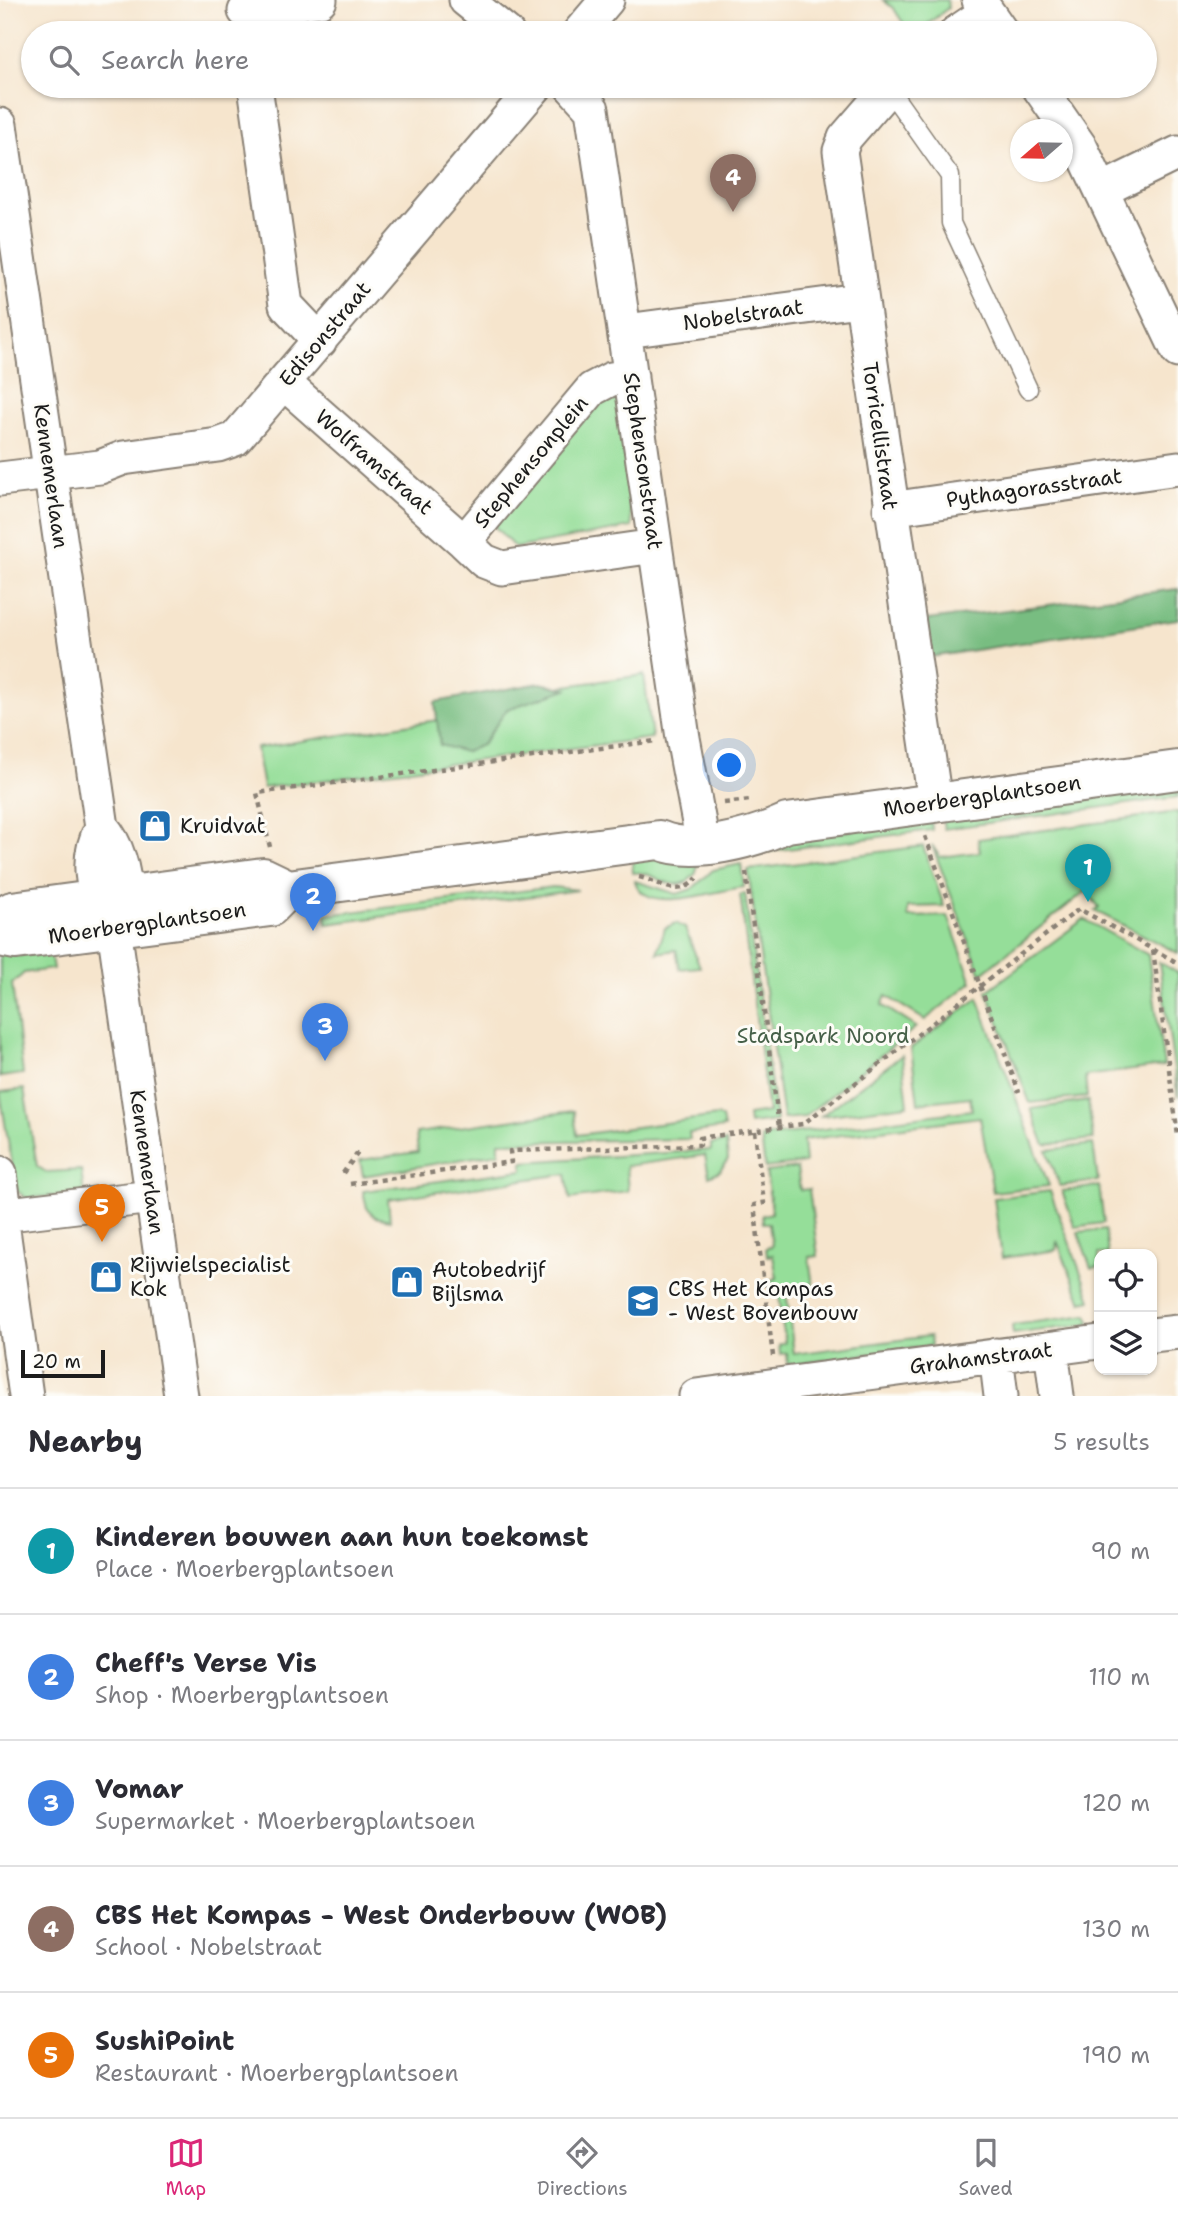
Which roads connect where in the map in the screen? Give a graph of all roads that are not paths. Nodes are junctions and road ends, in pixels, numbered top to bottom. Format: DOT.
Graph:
graph roads {
  1 [pos="320,0"];
  2 [pos="466,0"];
  3 [pos="607,0"];
  4 [pos="245,15"];
  5 [pos="491,21"];
  6 [pos="589,21"];
  7 [pos="257,98"];
  8 [pos="526,98"];
  9 [pos="582,98"];
  10 [pos="880,98"];
  11 [pos="897,98"];
  12 [pos="1046,98"];
  13 [pos="0,125"];
  14 [pos="1178,153"];
  15 [pos="1102,190"];
  16 [pos="859,300"];
  17 [pos="626,331"];
  18 [pos="320,341"];
  19 [pos="1178,351"];
  20 [pos="631,376"];
  21 [pos="284,383"];
  22 [pos="1028,389"];
  23 [pos="1178,468"];
  24 [pos="51,473"];
  25 [pos="0,480"];
  26 [pos="890,509"];
  27 [pos="464,542"];
  28 [pos="655,546"];
  29 [pos="1178,770"];
  30 [pos="930,819"];
  31 [pos="700,833"];
  32 [pos="111,907"];
  33 [pos="0,919"];
  34 [pos="0,937"];
  35 [pos="0,1173"];
  36 [pos="152,1197"];
  37 [pos="1,1215"];
  38 [pos="1178,1332"];
  39 [pos="1157,1334"];
  40 [pos="1094,1343"];
  41 [pos="1051,1349"];
  42 [pos="996,1356"];
  43 [pos="26,1396"];
  44 [pos="181,1396"];
  45 [pos="696,1396"];
  46 [pos="1001,1396"];
  47 [pos="1057,1396"];
  1 -- 4 [label="street"];
  2 -- 5 [label="street"];
  3 -- 6 [label="street"];
  7 -- 18 [label="street"];
  8 -- 18 [label="street, Edisonstraat"];
  9 -- 17 [label="street, Stephensonstraat"];
  10 -- 16 [label="street, Torricellistraat"];
  11 -- 22 [label="lane"];
  12 -- 15 [label="street"];
  13 -- 24 [label="street, Kennemerlaan"];
  14 -- 15 [label="street"];
  15 -- 19 [label="street"];
  16 -- 17 [label="street, Nobelstraat"];
  16 -- 26 [label="street, Torricellistraat"];
  17 -- 20 [label="street, Stephensonstraat"];
  18 -- 21 [label="street, Edisonstraat"];
  20 -- 27 [label="street, Stephensonplein"];
  20 -- 28 [label="street, Stephensonstraat"];
  21 -- 24 [label="street, Edisonstraat"];
  21 -- 27 [label="street, Wolframstraat"];
  23 -- 26 [label="street, Pythagorasstraat"];
  24 -- 25 [label="street, Edisonstraat"];
  24 -- 32 [label="street, Kennemerlaan"];
  26 -- 30 [label="street, Torricellistraat"];
  27 -- 28 [label="street, Stephensonplein"];
  28 -- 31 [label="street, Stephensonstraat"];
  29 -- 30 [label="street, Moerbergplantsoen"];
  30 -- 31 [label="street, Moerbergplantsoen"];
  31 -- 32 [label="street, Moerbergplantsoen"];
  32 -- 33 [label="street, Moerbergplantsoen"];
  32 -- 34 [label="street, Moerbergplantsoen"];
  32 -- 36 [label="street, Kennemerlaan"];
  35 -- 37 [label="street"];
  36 -- 37 [label="street"];
  36 -- 44 [label="street, Kennemerlaan"];
  37 -- 43 [label="street"];
  38 -- 39 [label="street"];
  40 -- 41 [label="street, Grahamstraat"];
  41 -- 42 [label="street, Grahamstraat"];
  41 -- 47 [label="street"];
  42 -- 45 [label="street, Grahamstraat"];
  42 -- 46 [label="street"];
}
